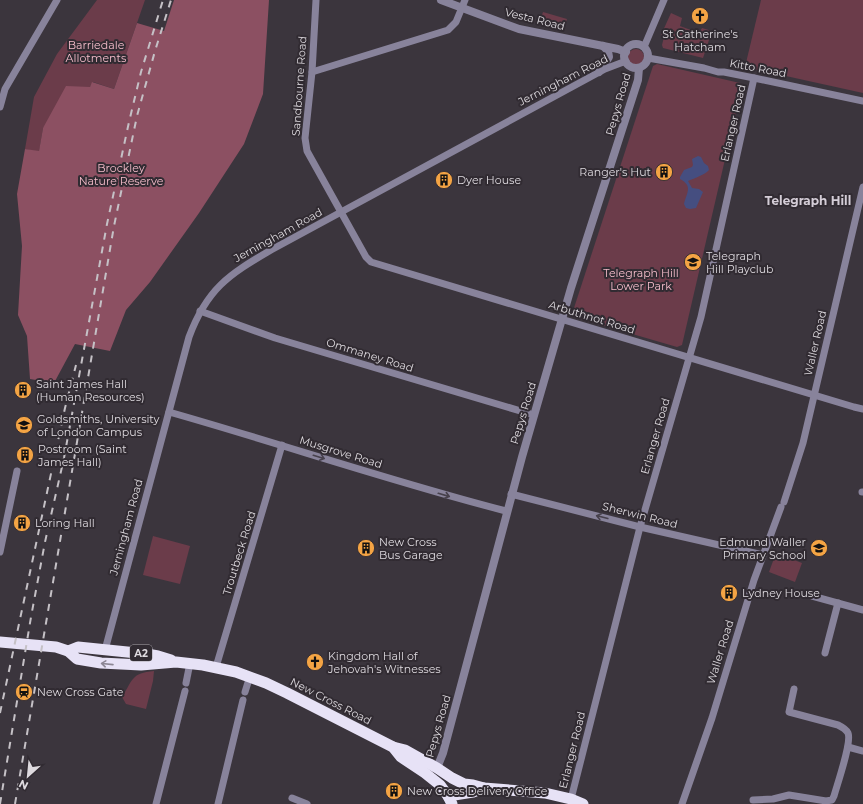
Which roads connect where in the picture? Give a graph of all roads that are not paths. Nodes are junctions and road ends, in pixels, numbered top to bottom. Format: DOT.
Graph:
graph roads {
  1 [pos="57,0"];
  2 [pos="316,0"];
  3 [pos="441,0"];
  4 [pos="465,0"];
  5 [pos="664,0"];
  6 [pos="462,9"];
  7 [pos="603,46"];
  8 [pos="644,47"];
  9 [pos="626,52"];
  10 [pos="648,58"];
  11 [pos="626,61"];
  12 [pos="639,68"];
  13 [pos="312,72"];
  14 [pos="600,72"];
  15 [pos="754,78"];
  16 [pos="863,101"];
  17 [pos="0,107"];
  18 [pos="863,187"];
  19 [pos="340,212"];
  20 [pos="200,311"];
  21 [pos="562,320"];
  22 [pos="690,358"];
  23 [pos="814,395"];
  24 [pos="863,409"];
  25 [pos="169,412"];
  26 [pos="534,415"];
  27 [pos="282,445"];
  28 [pos="17,471"];
  29 [pos="511,494"];
  30 [pos="506,511"];
  31 [pos="640,527"];
  32 [pos="0,552"];
  33 [pos="763,555"];
  34 [pos="812,596"];
  35 [pos="838,604"];
  36 [pos="863,610"];
  37 [pos="2,642"];
  38 [pos="105,650"];
  39 [pos="68,651"];
  40 [pos="825,653"];
  41 [pos="176,662"];
  42 [pos="190,663"];
  43 [pos="216,667"];
  44 [pos="250,676"];
  45 [pos="186,683"];
  46 [pos="794,688"];
  47 [pos="185,691"];
  48 [pos="245,692"];
  49 [pos="243,700"];
  50 [pos="393,747"];
  51 [pos="848,747"];
  52 [pos="863,750"];
  53 [pos="437,768"];
  54 [pos="484,788"];
  55 [pos="292,798"];
  56 [pos="571,799"];
  57 [pos="450,800"];
  58 [pos="753,800"];
  59 [pos="156,804"];
  60 [pos="218,804"];
  61 [pos="306,804"];
  62 [pos="583,804"];
  63 [pos="682,804"];
  1 -- 17 [label="street"];
  2 -- 13 [label="street, Sandbourne Road"];
  3 -- 6 [label="street, Vesta Road"];
  4 -- 6 [label="street"];
  5 -- 8 [label="street"];
  6 -- 7 [label="street, Vesta Road"];
  6 -- 13 [label="street"];
  7 -- 9 [label="street, Vesta Road"];
  7 -- 14 [label="street"];
  8 -- 9 [label="street"];
  8 -- 10 [label="street"];
  9 -- 11 [label="street, Pepys Road"];
  10 -- 12 [label="street, Pepys Road"];
  10 -- 15 [label="street, Kitto Road"];
  11 -- 12 [label="street, Pepys Road"];
  11 -- 14 [label="street, Jerningham Road"];
  12 -- 21 [label="street, Pepys Road"];
  13 -- 19 [label="street, Sandbourne Road"];
  14 -- 19 [label="street, Jerningham Road"];
  15 -- 16 [label="street, Kitto Road"];
  15 -- 22 [label="street, Erlanger Road"];
  18 -- 23 [label="street, Waller Road"];
  19 -- 20 [label="street, Jerningham Road"];
  19 -- 21 [label="street, Arbuthnot Road"];
  20 -- 25 [label="street, Jerningham Road"];
  20 -- 26 [label="street, Ommaney Road"];
  21 -- 22 [label="street, Arbuthnot Road"];
  21 -- 26 [label="street, Pepys Road"];
  22 -- 23 [label="street, Arbuthnot Road"];
  22 -- 31 [label="street, Erlanger Road"];
  23 -- 24 [label="street, Arbuthnot Road"];
  23 -- 33 [label="street, Waller Road"];
  25 -- 27 [label="street, Musgrove Road"];
  25 -- 38 [label="street, Jerningham Road"];
  26 -- 29 [label="street, Pepys Road"];
  27 -- 30 [label="street, Musgrove Road, one-way"];
  27 -- 43 [label="street, Troutbeck Road"];
  28 -- 32 [label="street"];
  29 -- 30 [label="street, Pepys Road"];
  31 -- 29 [label="street, Sherwin Road, one-way"];
  30 -- 53 [label="street, Pepys Road"];
  31 -- 33 [label="street, Sherwin Road"];
  31 -- 56 [label="street, Erlanger Road"];
  33 -- 63 [label="street, Waller Road"];
  34 -- 35 [label="street"];
  35 -- 36 [label="street"];
  35 -- 40 [label="street"];
  37 -- 39 [label="highway, New Cross Road / A2"];
  38 -- 39 [label="highway, New Cross Road / A2"];
  38 -- 41 [label="highway, New Cross Road / A2"];
  41 -- 39 [label="highway, New Cross Road / A2, one-way"];
  41 -- 42 [label="highway, New Cross Road / A2"];
  42 -- 43 [label="highway, New Cross Road / A2"];
  42 -- 45 [label="street"];
  43 -- 44 [label="highway, New Cross Road / A2"];
  44 -- 48 [label="street"];
  44 -- 50 [label="highway, New Cross Road / A2"];
  46 -- 51 [label="street"];
  47 -- 59 [label="street"];
  49 -- 60 [label="street"];
  50 -- 53 [label="highway"];
  50 -- 57 [label="highway, New Cross Road / A2"];
  51 -- 52 [label="street"];
  51 -- 58 [label="street"];
  53 -- 54 [label="highway"];
  54 -- 56 [label="highway"];
  54 -- 57 [label="highway"];
  55 -- 61 [label="street"];
  56 -- 62 [label="highway"];
}
